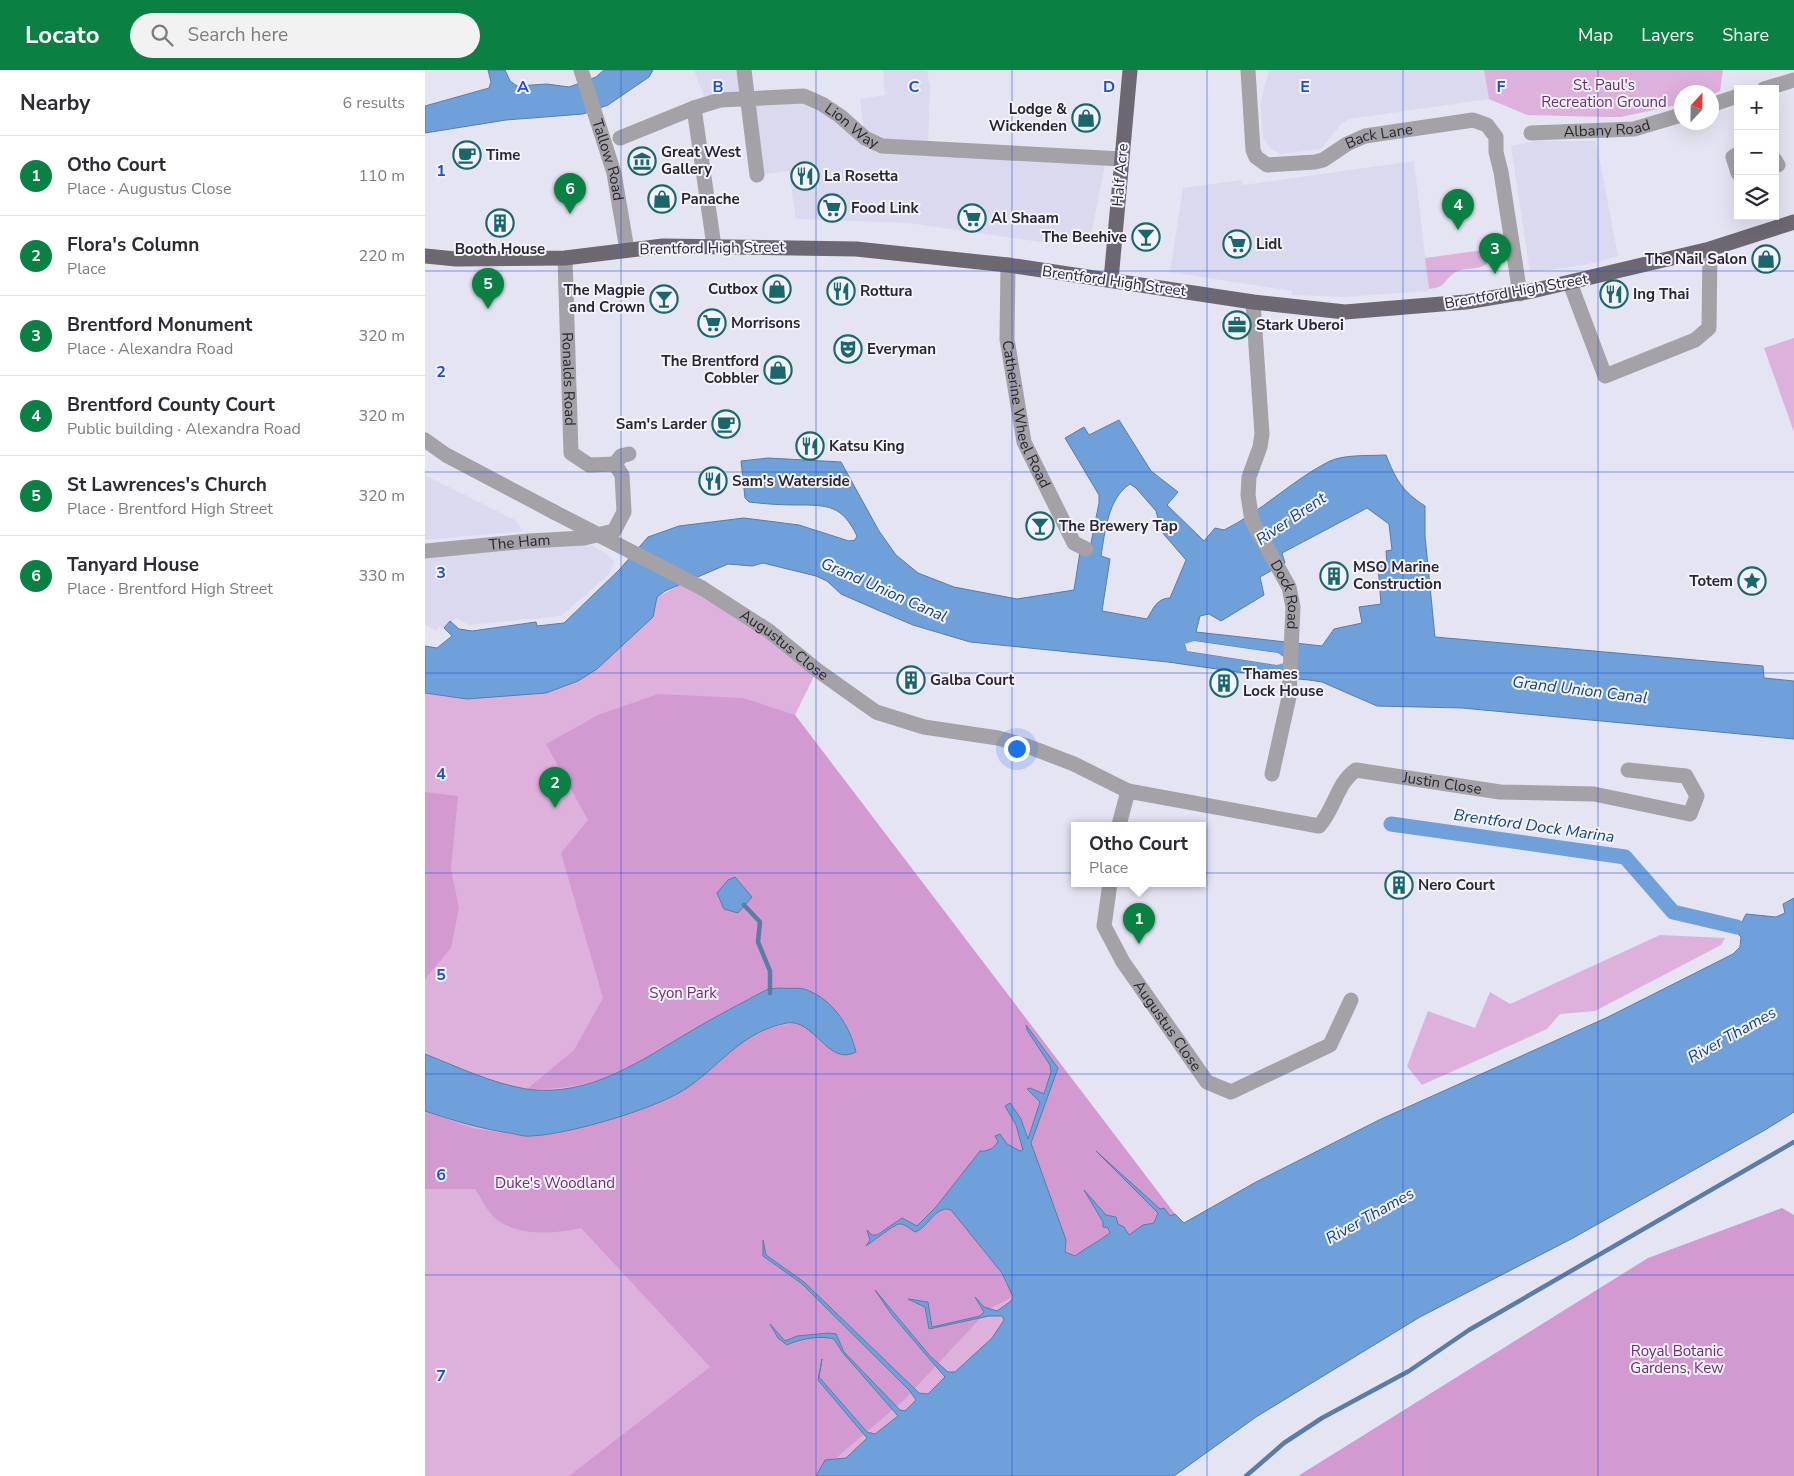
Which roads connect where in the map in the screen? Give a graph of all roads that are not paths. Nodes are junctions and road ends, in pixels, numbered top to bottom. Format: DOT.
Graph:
graph roads {
  1 [pos="744,70"];
  2 [pos="1130,70"];
  3 [pos="1248,70"];
  4 [pos="582,73"];
  5 [pos="1794,80"];
  6 [pos="1777,85"];
  7 [pos="746,98"];
  8 [pos="1734,98"];
  9 [pos="1719,103"];
  10 [pos="694,108"];
  11 [pos="1674,117"];
  12 [pos="1531,133"];
  13 [pos="620,138"];
  14 [pos="1122,159"];
  15 [pos="757,175"];
  16 [pos="1794,222"];
  17 [pos="714,246"];
  18 [pos="1710,249"];
  19 [pos="627,250"];
  20 [pos="425,256"];
  21 [pos="565,258"];
  22 [pos="1008,265"];
  23 [pos="1111,280"];
  24 [pos="1570,283"];
  25 [pos="1520,294"];
  26 [pos="1253,302"];
  27 [pos="425,440"];
  28 [pos="629,454"];
  29 [pos="619,470"];
  30 [pos="1086,549"];
  31 [pos="425,551"];
  32 [pos="1628,770"];
  33 [pos="1272,774"];
  34 [pos="1128,791"];
  35 [pos="1120,822"];
  36 [pos="1109,887"];
  37 [pos="1351,1000"];
  1 -- 7 [label="street"];
  2 -- 14 [label="main road, Half Acre"];
  3 -- 25 [label="street, Back Lane"];
  4 -- 19 [label="street, Tallow Road"];
  5 -- 6 [label="street"];
  7 -- 10 [label="street, Lion Way"];
  7 -- 14 [label="street, Lion Way"];
  7 -- 15 [label="street"];
  8 -- 9 [label="street"];
  10 -- 13 [label="street, Lion Way"];
  10 -- 17 [label="street"];
  11 -- 12 [label="street, Albany Road"];
  14 -- 23 [label="main road, Half Acre"];
  16 -- 18 [label="main road, Brentford High Street"];
  17 -- 19 [label="main road, Brentford High Street"];
  17 -- 22 [label="main road, Brentford High Street"];
  18 -- 24 [label="main road, Brentford High Street"];
  18 -- 24 [label="street"];
  19 -- 21 [label="main road, Brentford High Street"];
  20 -- 21 [label="main road, Brentford High Street"];
  21 -- 29 [label="street, Ronalds Road"];
  22 -- 23 [label="main road, Brentford High Street"];
  22 -- 30 [label="street, Catherine Wheel Road"];
  23 -- 26 [label="main road, Brentford High Street"];
  24 -- 25 [label="main road, Brentford High Street"];
  25 -- 26 [label="main road, Brentford High Street"];
  26 -- 33 [label="street, Dock Road"];
  27 -- 34 [label="street, Augustus Close, bridge"];
  28 -- 29 [label="street"];
  29 -- 31 [label="street, The Ham"];
  32 -- 34 [label="street, Justin Close"];
  34 -- 35 [label="street"];
  36 -- 37 [label="street, Augustus Close"];
}
